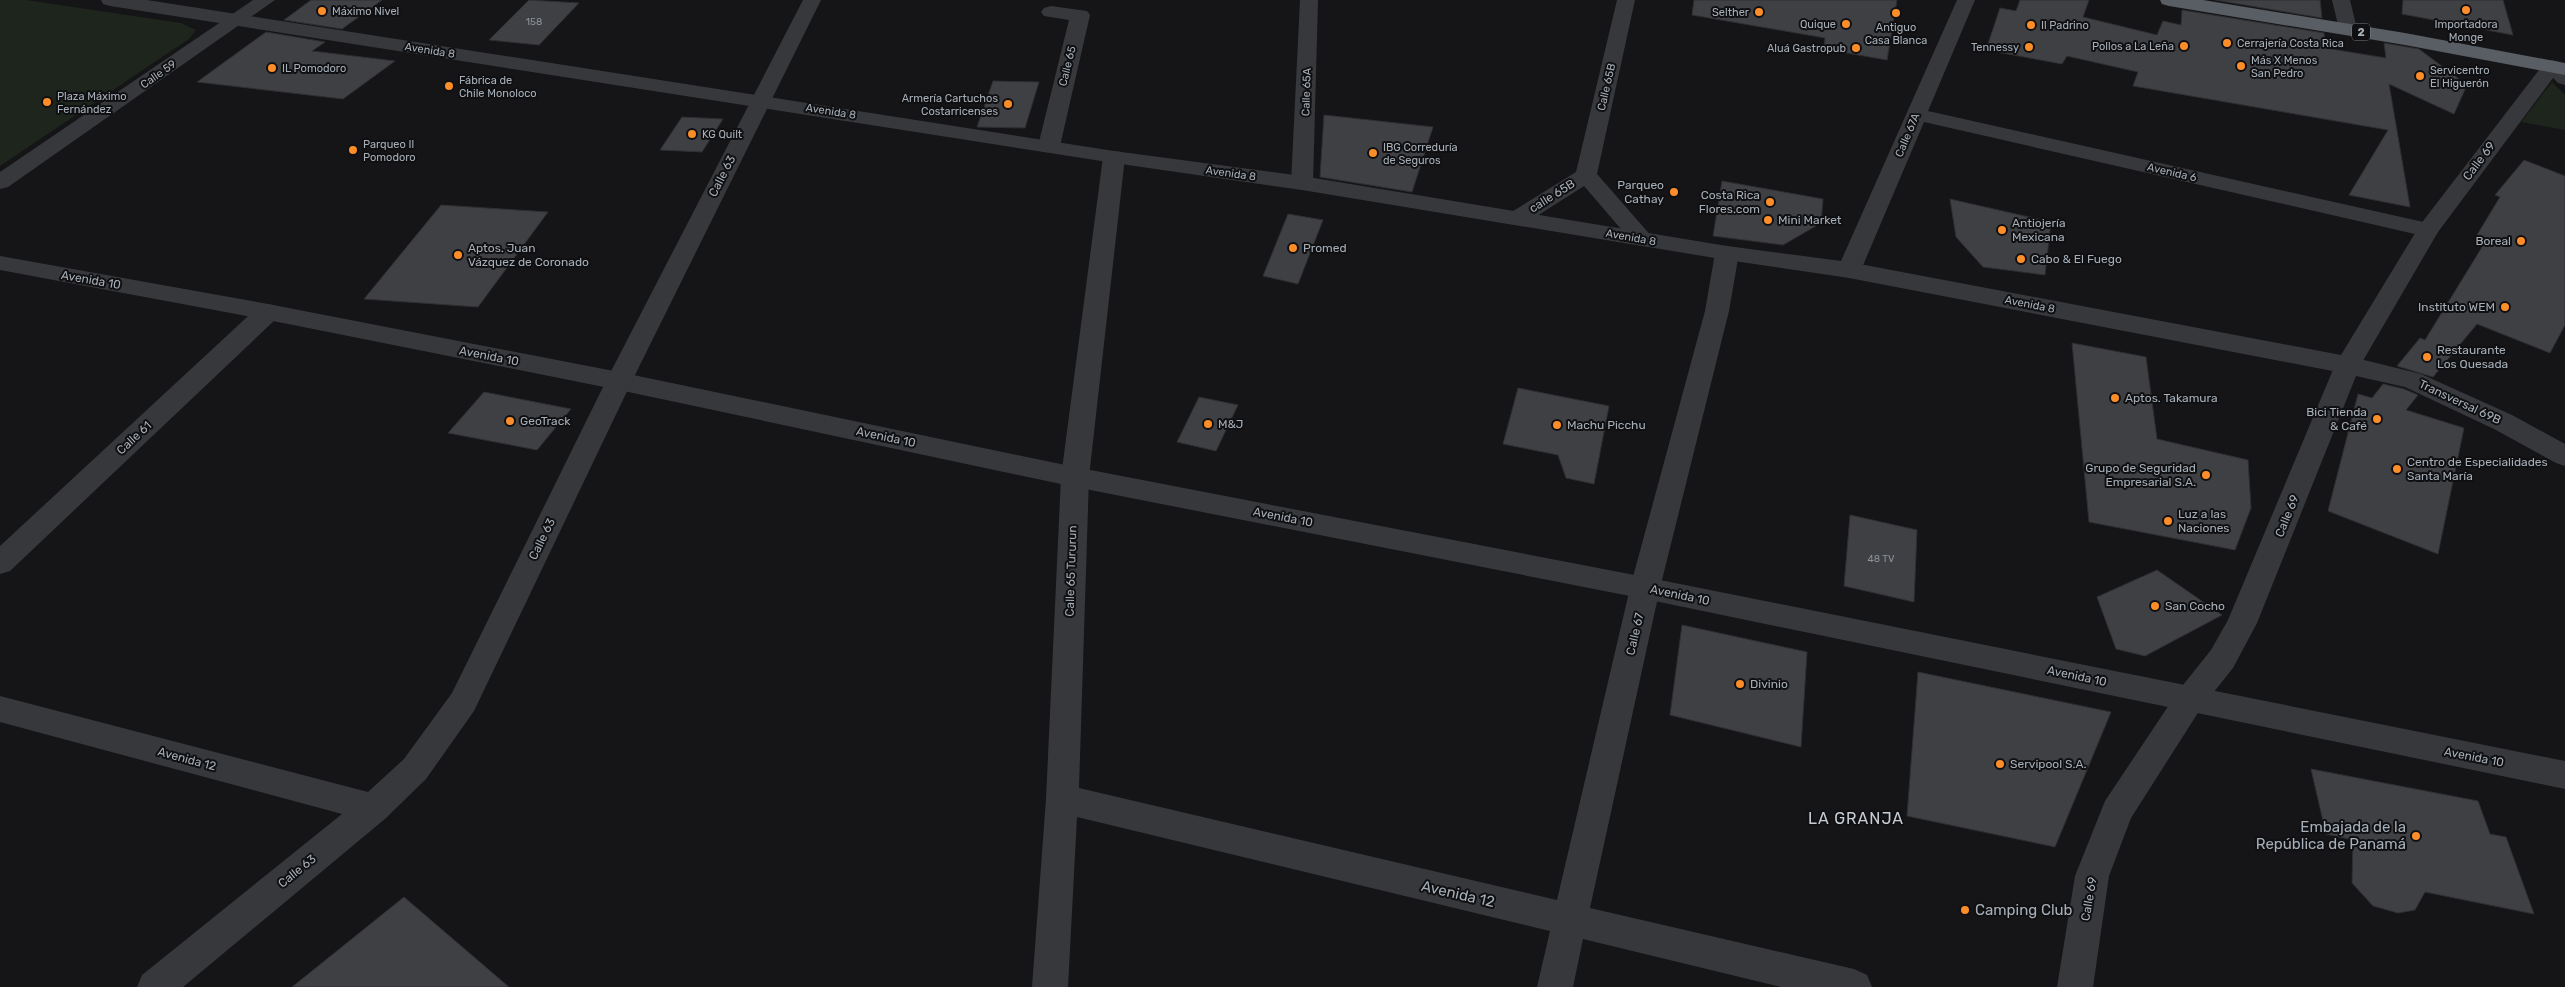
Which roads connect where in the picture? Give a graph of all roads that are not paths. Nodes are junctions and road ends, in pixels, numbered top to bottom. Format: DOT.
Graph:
graph roads {
  1 [pos="110,0"];
  2 [pos="266,0"];
  3 [pos="812,0"];
  4 [pos="1309,0"];
  5 [pos="1626,0"];
  6 [pos="1966,0"];
  7 [pos="2169,0"];
  8 [pos="2341,0"];
  9 [pos="1051,12"];
  10 [pos="236,20"];
  11 [pos="2347,29"];
  12 [pos="2561,72"];
  13 [pos="760,100"];
  14 [pos="1916,114"];
  15 [pos="1049,146"];
  16 [pos="1114,157"];
  17 [pos="1586,175"];
  18 [pos="0,182"];
  19 [pos="1302,183"];
  20 [pos="1518,218"];
  21 [pos="2428,230"];
  22 [pos="1641,238"];
  23 [pos="1726,253"];
  24 [pos="0,263"];
  25 [pos="1849,270"];
  26 [pos="268,312"];
  27 [pos="2348,365"];
  28 [pos="619,381"];
  29 [pos="2565,456"];
  30 [pos="1075,477"];
  31 [pos="0,563"];
  32 [pos="1645,588"];
  33 [pos="2190,699"];
  34 [pos="0,709"];
  35 [pos="2565,775"];
  36 [pos="1062,799"];
  37 [pos="374,808"];
  38 [pos="1571,921"];
  39 [pos="155,987"];
  40 [pos="1050,987"];
  41 [pos="1555,987"];
  42 [pos="1854,987"];
  43 [pos="2075,987"];
  1 -- 10 [label="street, Avenida 8"];
  2 -- 10 [label="street, Calle 59"];
  3 -- 13 [label="street, Calle 63"];
  4 -- 19 [label="street, Calle 65A"];
  5 -- 17 [label="street, Calle 65B"];
  6 -- 14 [label="street, Calle 67A"];
  7 -- 11 [label="highway, 2"];
  8 -- 11 [label="street"];
  9 -- 15 [label="street, Calle 65"];
  10 -- 13 [label="street, Avenida 8"];
  10 -- 18 [label="street, Calle 59"];
  11 -- 12 [label="highway, 2"];
  12 -- 21 [label="street, Calle 69"];
  13 -- 15 [label="street, Avenida 8"];
  13 -- 28 [label="street, Calle 63"];
  14 -- 21 [label="street, Avenida 6"];
  14 -- 25 [label="street, Calle 67A"];
  15 -- 16 [label="street, Avenida 8"];
  16 -- 19 [label="street, Avenida 8"];
  16 -- 30 [label="street, Calle 65 Tururun"];
  17 -- 20 [label="street, calle 65B"];
  17 -- 22 [label="street"];
  19 -- 20 [label="street, Avenida 8"];
  20 -- 22 [label="street, Avenida 8"];
  21 -- 27 [label="street, Calle 69"];
  22 -- 23 [label="street, Avenida 8"];
  23 -- 25 [label="street, Avenida 8"];
  23 -- 32 [label="street, Calle 67"];
  24 -- 26 [label="street, Avenida 10"];
  25 -- 27 [label="street, Avenida 8"];
  26 -- 28 [label="street, Avenida 10"];
  26 -- 31 [label="street, Calle 61"];
  27 -- 29 [label="street, Transversal 69B"];
  27 -- 33 [label="street, Calle 69"];
  28 -- 30 [label="street, Avenida 10"];
  28 -- 37 [label="street, Calle 63"];
  30 -- 32 [label="street, Avenida 10"];
  30 -- 36 [label="street, Calle 65 Tururun"];
  32 -- 33 [label="street, Avenida 10"];
  32 -- 38 [label="street, Calle 67"];
  33 -- 35 [label="street, Avenida 10"];
  33 -- 43 [label="street, Calle 69"];
  34 -- 37 [label="street, Avenida 12"];
  36 -- 38 [label="street, Avenida 12"];
  36 -- 40 [label="street, Calle 65 Tururun"];
  37 -- 39 [label="street, Calle 63"];
  38 -- 41 [label="street, Calle 67"];
  38 -- 42 [label="street, Avenida 12"];
}
